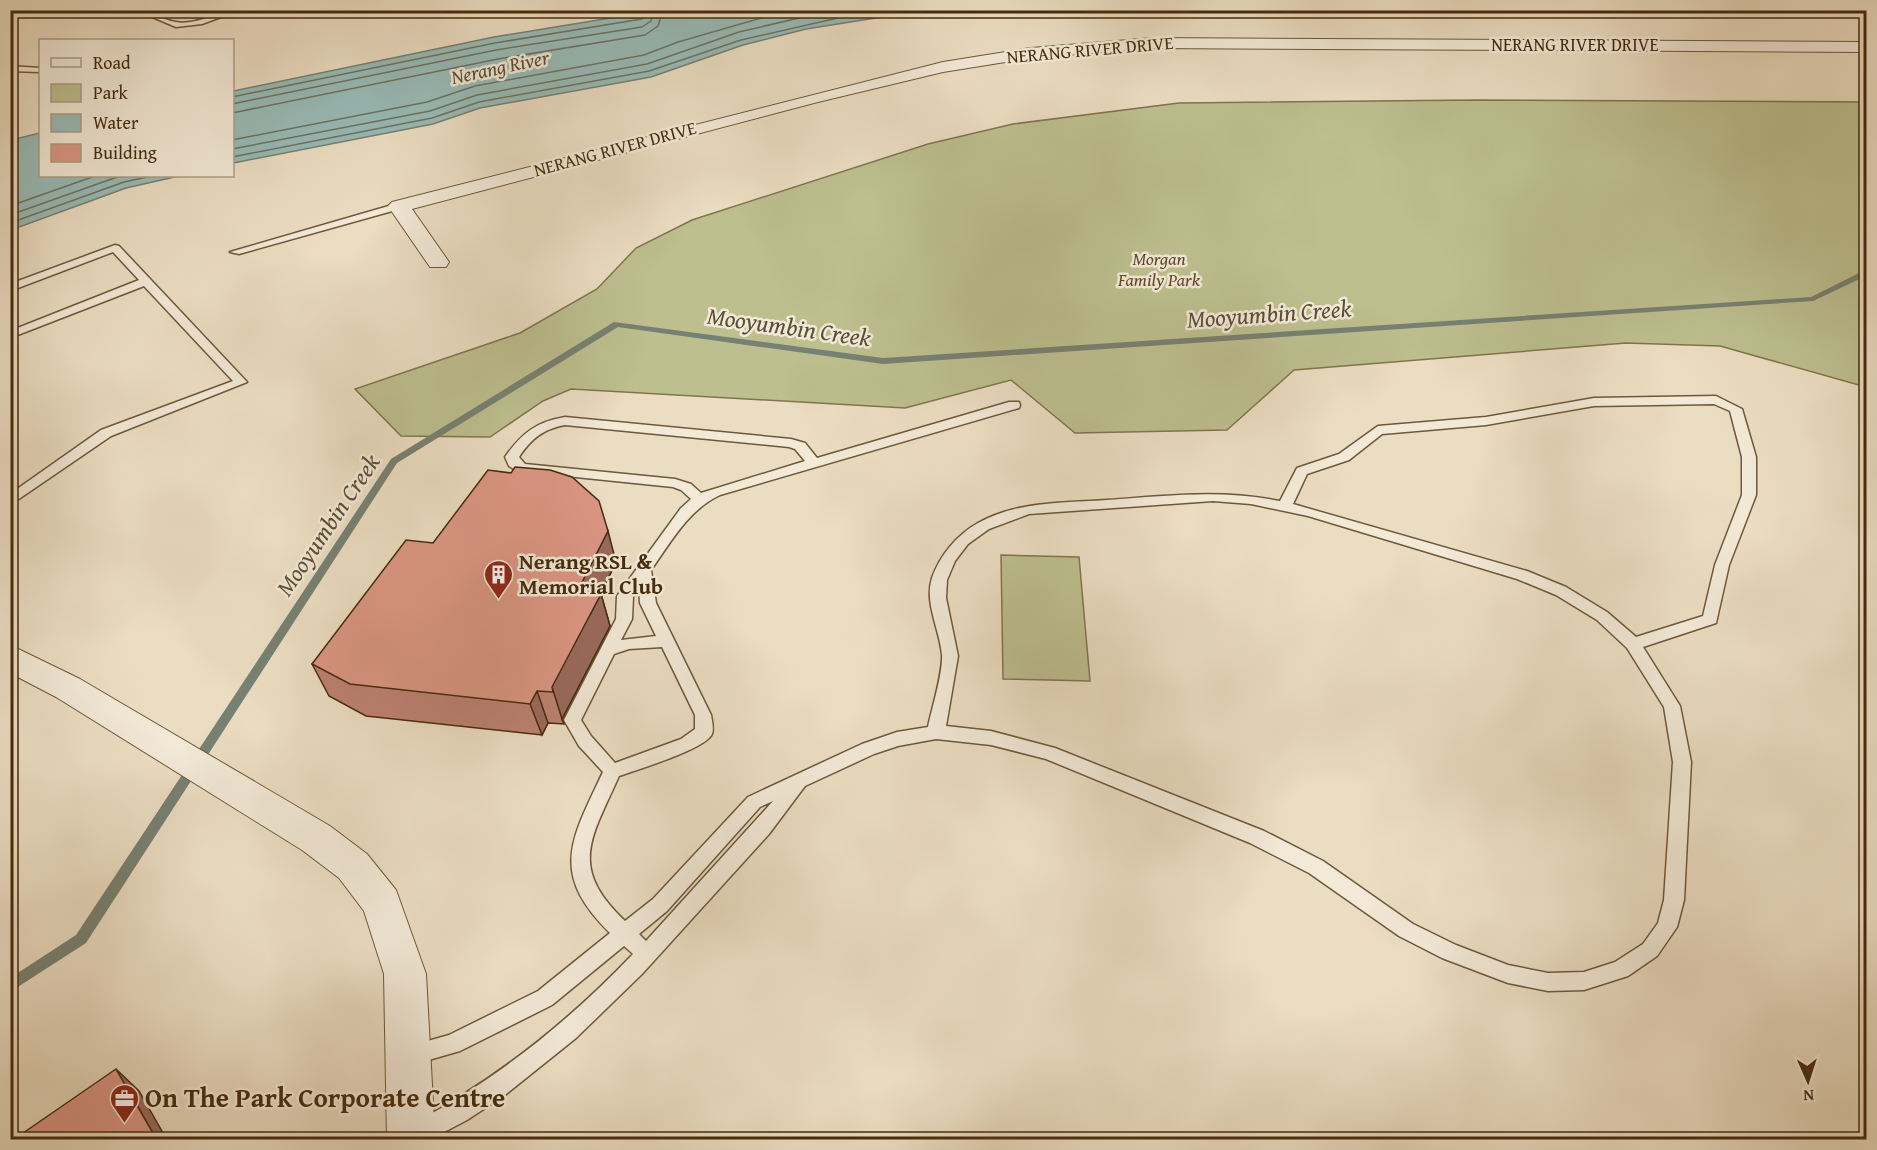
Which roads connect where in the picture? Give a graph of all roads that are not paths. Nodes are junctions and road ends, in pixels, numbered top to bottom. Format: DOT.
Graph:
graph roads {
  1 [pos="139,10"];
  2 [pos="237,10"];
  3 [pos="1866,47"];
  4 [pos="10,68"];
  5 [pos="39,70"];
  6 [pos="399,206"];
  7 [pos="236,252"];
  8 [pos="438,262"];
  9 [pos="147,281"];
  10 [pos="10,288"];
  11 [pos="10,334"];
  12 [pos="1014,405"];
  13 [pos="814,463"];
  14 [pos="700,499"];
  15 [pos="10,501"];
  16 [pos="1285,506"];
  17 [pos="644,570"];
  18 [pos="668,641"];
  19 [pos="1633,644"];
  20 [pos="607,650"];
  21 [pos="10,657"];
  22 [pos="936,732"];
  23 [pos="612,771"];
  24 [pos="800,780"];
  25 [pos="625,934"];
  26 [pos="647,954"];
  27 [pos="410,1055"];
  28 [pos="411,1138"];
  1 -- 2 [label="lane"];
  3 -- 6 [label="street, NERANG RIVER DRIVE"];
  4 -- 5 [label="lane"];
  6 -- 7 [label="lane"];
  6 -- 8 [label="street"];
  9 -- 10 [label="lane"];
  9 -- 11 [label="lane"];
  9 -- 15 [label="lane"];
  12 -- 13 [label="lane"];
  13 -- 14 [label="lane"];
  13 -- 14 [label="lane"];
  14 -- 17 [label="lane"];
  16 -- 19 [label="lane"];
  16 -- 19 [label="lane"];
  16 -- 22 [label="lane"];
  17 -- 18 [label="lane"];
  17 -- 20 [label="lane"];
  18 -- 20 [label="lane"];
  18 -- 23 [label="lane"];
  19 -- 22 [label="lane"];
  20 -- 23 [label="lane"];
  21 -- 27 [label="street"];
  22 -- 24 [label="lane"];
  23 -- 25 [label="lane"];
  24 -- 25 [label="lane"];
  24 -- 26 [label="lane"];
  25 -- 26 [label="lane"];
  25 -- 27 [label="lane"];
  26 -- 28 [label="lane"];
  27 -- 28 [label="street"];
}
